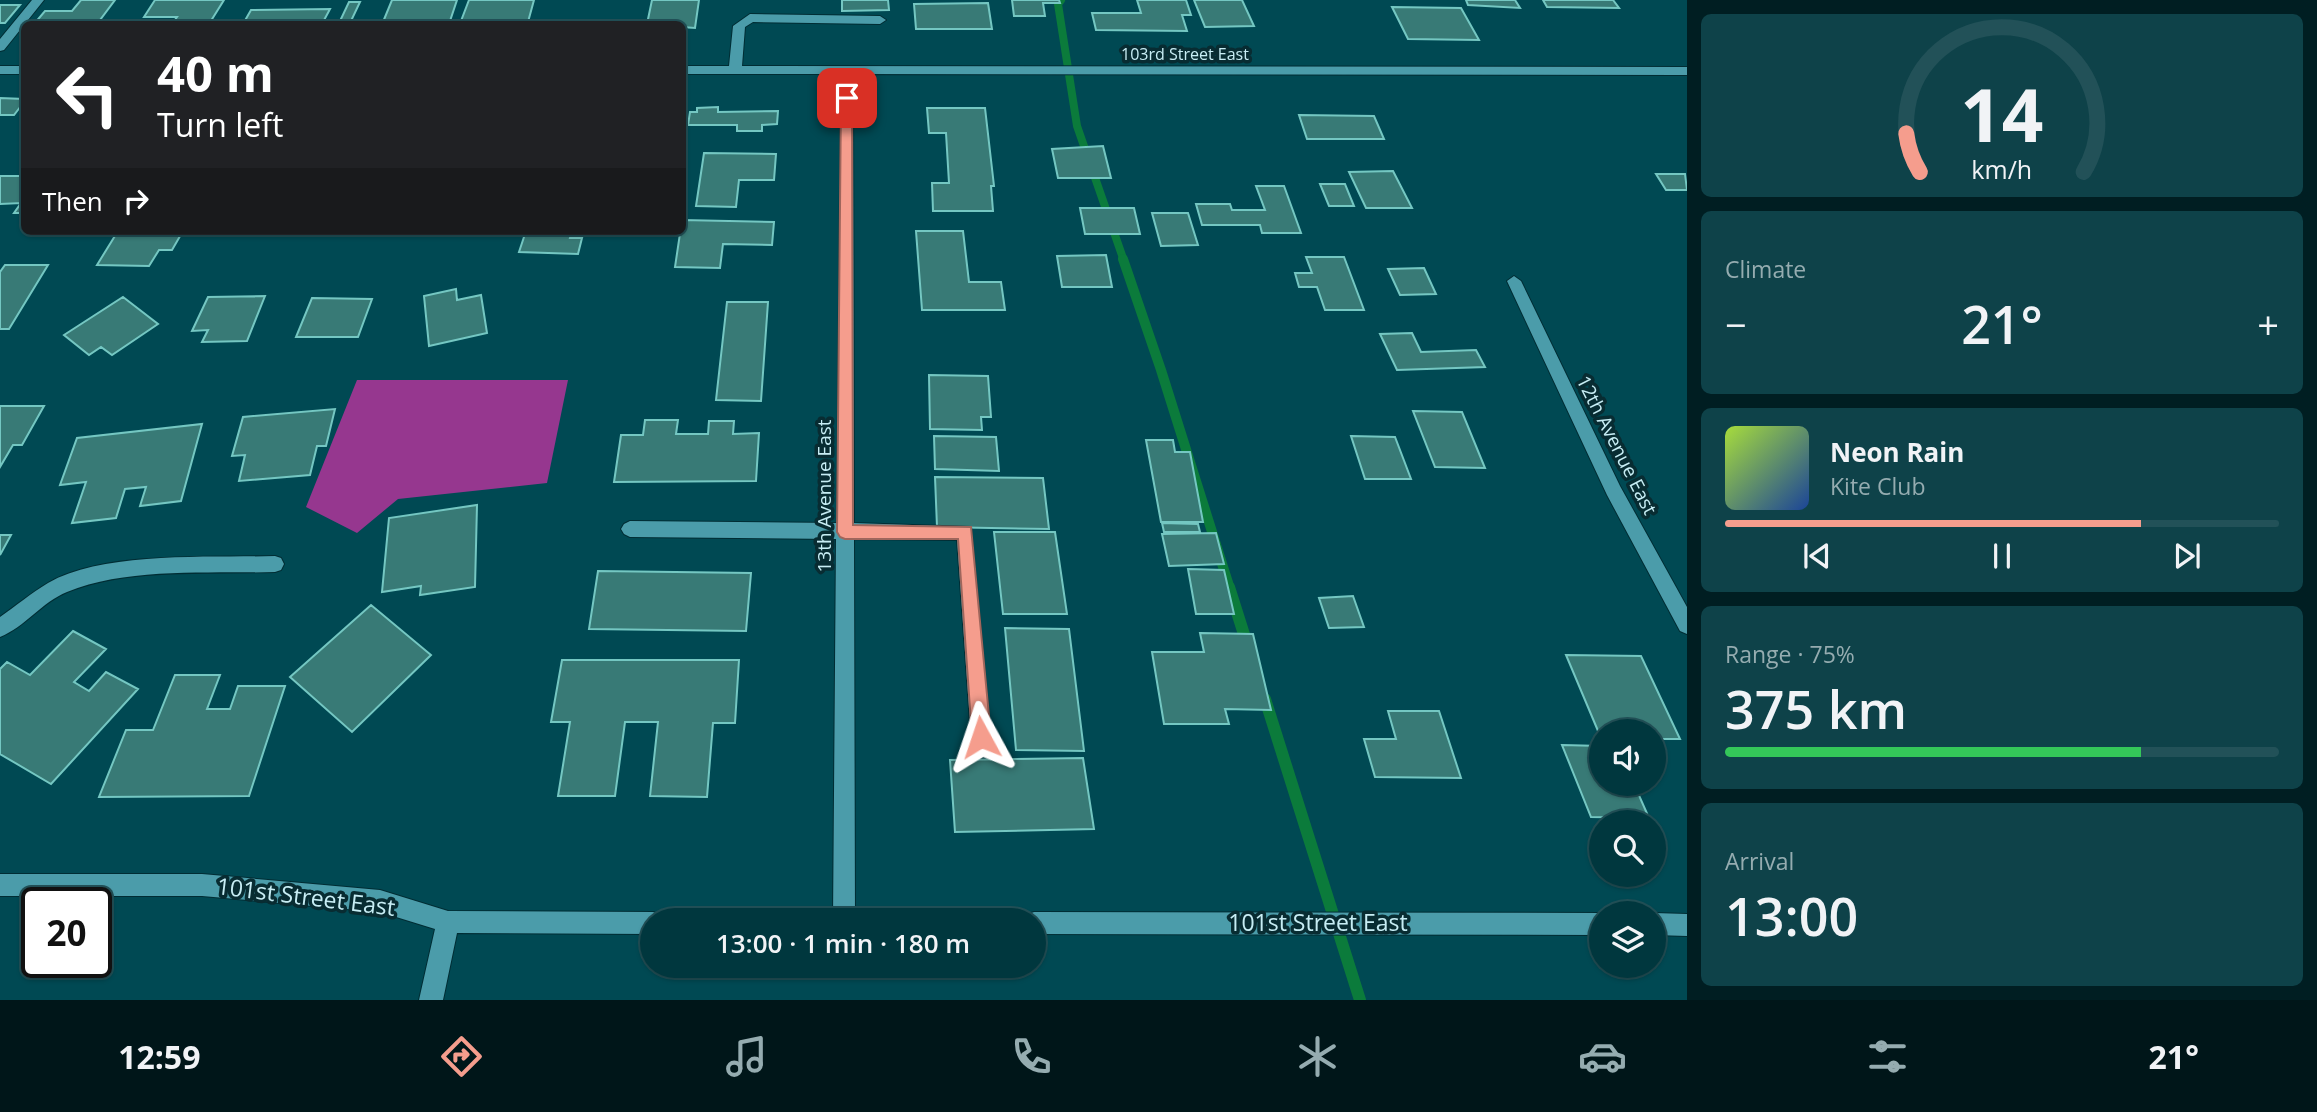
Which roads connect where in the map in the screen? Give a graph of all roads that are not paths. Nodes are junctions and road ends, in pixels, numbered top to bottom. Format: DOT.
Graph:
graph roads {
  1 [pos="38,0"];
  2 [pos="880,20"];
  3 [pos="21,21"];
  4 [pos="21,21"];
  5 [pos="0,47"];
  6 [pos="0,70"];
  7 [pos="21,70"];
  8 [pos="686,71"];
  9 [pos="735,71"];
  10 [pos="847,71"];
  11 [pos="1687,71"];
  12 [pos="1514,281"];
  13 [pos="630,528"];
  14 [pos="845,532"];
  15 [pos="275,564"];
  16 [pos="1687,625"];
  17 [pos="0,628"];
  18 [pos="981,737"];
  19 [pos="0,885"];
  20 [pos="844,908"];
  21 [pos="447,922"];
  22 [pos="640,923"];
  23 [pos="1046,923"];
  24 [pos="1589,924"];
  25 [pos="1666,924"];
  26 [pos="1687,925"];
  27 [pos="431,1000"];
  1 -- 4 [label="street"];
  2 -- 9 [label="street"];
  3 -- 5 [label="street"];
  6 -- 7 [label="street"];
  8 -- 9 [label="street, 103rd Street East"];
  9 -- 10 [label="street, 103rd Street East"];
  10 -- 11 [label="street, 103rd Street East"];
  10 -- 14 [label="street, 13th Avenue East"];
  12 -- 16 [label="street, 12th Avenue East"];
  13 -- 14 [label="street"];
  14 -- 18 [label="street"];
  14 -- 20 [label="street, 13th Avenue East"];
  15 -- 17 [label="street"];
  19 -- 21 [label="street, 101st Street East"];
  21 -- 22 [label="street, 101st Street East"];
  21 -- 27 [label="street"];
  23 -- 24 [label="street, 101st Street East"];
  25 -- 26 [label="street"];
}
